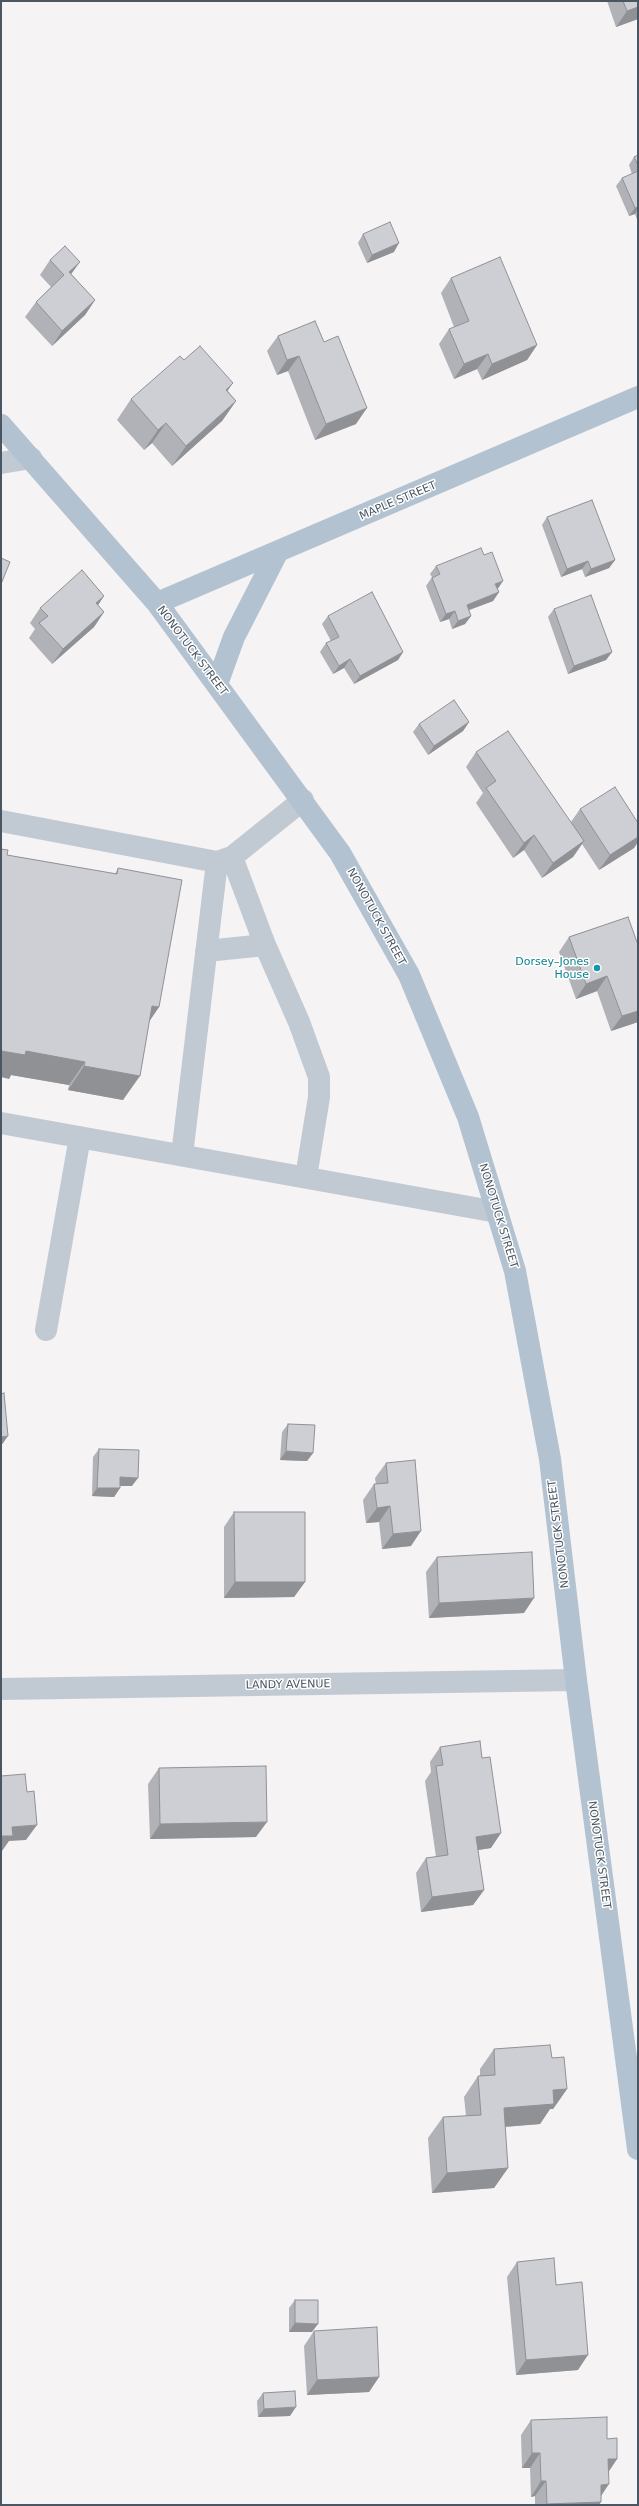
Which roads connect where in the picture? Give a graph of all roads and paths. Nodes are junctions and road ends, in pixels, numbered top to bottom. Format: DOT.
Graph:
graph roads {
  1 [pos="638,397"];
  2 [pos="1,425"];
  3 [pos="31,458"];
  4 [pos="1,463"];
  5 [pos="276,553"];
  6 [pos="157,603"];
  7 [pos="217,684"];
  8 [pos="302,800"];
  9 [pos="1,820"];
  10 [pos="225,860"];
  11 [pos="265,945"];
  12 [pos="206,952"];
  13 [pos="1,1123"];
  14 [pos="80,1137"];
  15 [pos="182,1155"];
  16 [pos="306,1177"];
  17 [pos="497,1212"];
  18 [pos="46,1330"];
  19 [pos="576,1680"];
  20 [pos="1,1689"];
  21 [pos="638,2149"];
  1 -- 5 [label="main road, MAPLE STREET"];
  2 -- 3 [label="main road, NONOTUCK STREET"];
  3 -- 4 [label="street"];
  3 -- 6 [label="main road, NONOTUCK STREET"];
  5 -- 6 [label="main road, MAPLE STREET"];
  5 -- 7 [label="main road"];
  6 -- 7 [label="main road, NONOTUCK STREET"];
  7 -- 8 [label="main road, NONOTUCK STREET"];
  8 -- 10 [label="street"];
  8 -- 17 [label="main road, NONOTUCK STREET"];
  9 -- 10 [label="street"];
  10 -- 11 [label="street"];
  10 -- 12 [label="street"];
  11 -- 12 [label="street"];
  11 -- 16 [label="street"];
  12 -- 15 [label="street"];
  13 -- 14 [label="street"];
  14 -- 15 [label="street"];
  14 -- 18 [label="street"];
  15 -- 16 [label="street"];
  16 -- 17 [label="street"];
  17 -- 19 [label="main road, NONOTUCK STREET"];
  19 -- 20 [label="street, LANDY AVENUE"];
  19 -- 21 [label="main road, NONOTUCK STREET"];
}
